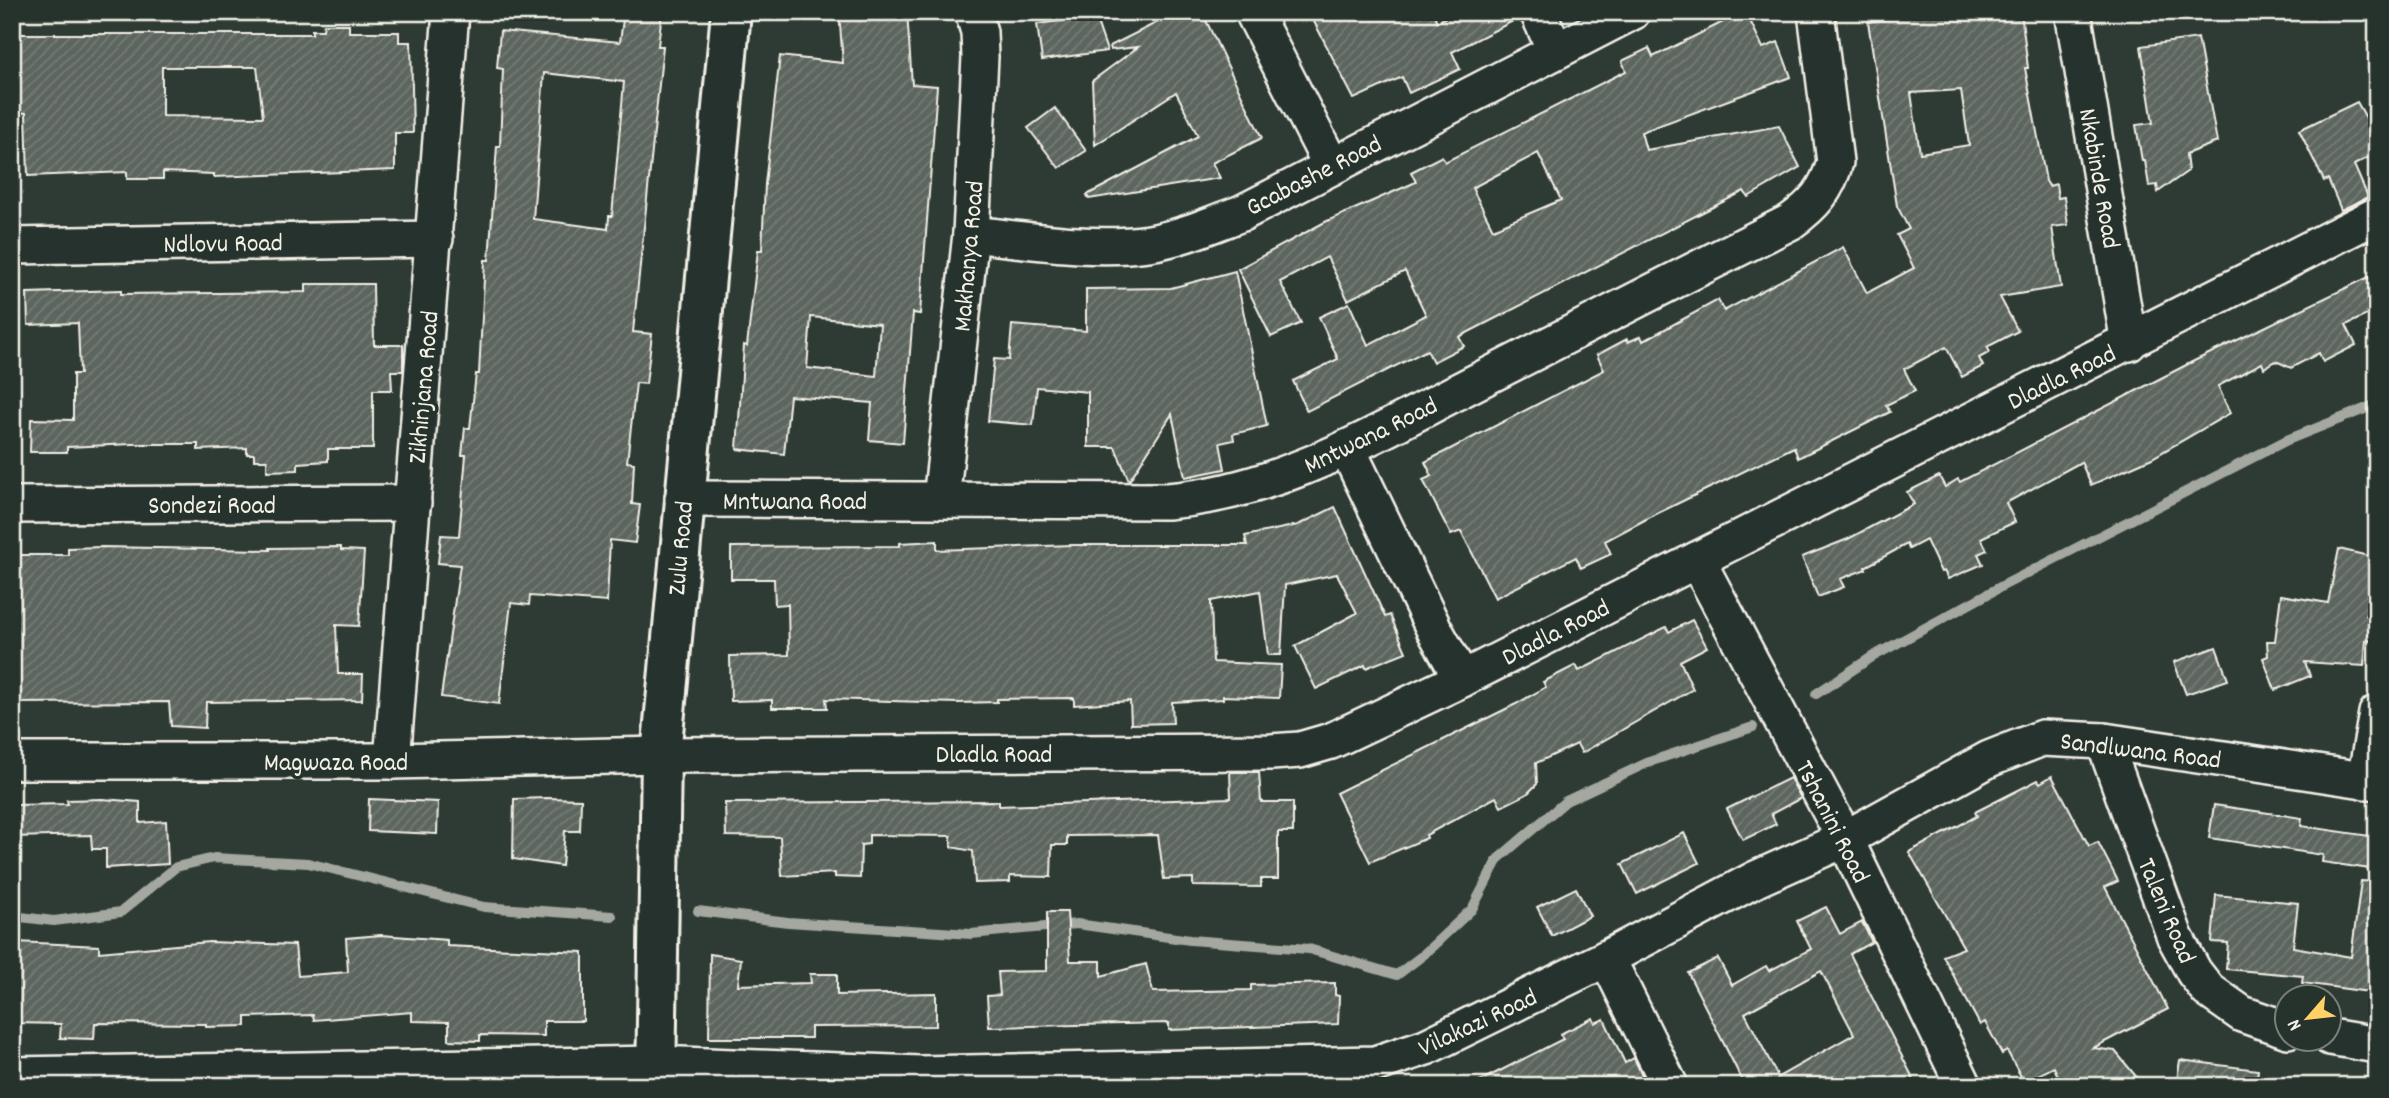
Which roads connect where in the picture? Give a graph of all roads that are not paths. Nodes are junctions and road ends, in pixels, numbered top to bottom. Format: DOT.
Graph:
graph roads {
  1 [pos="451,12"];
  2 [pos="731,12"];
  3 [pos="973,12"];
  4 [pos="1253,12"];
  5 [pos="1538,12"];
  6 [pos="1632,12"];
  7 [pos="1816,12"];
  8 [pos="2073,12"];
  9 [pos="1555,50"];
  10 [pos="1331,165"];
  11 [pos="2377,215"];
  12 [pos="971,234"];
  13 [pos="435,239"];
  14 [pos="12,246"];
  15 [pos="2129,343"];
  16 [pos="1347,447"];
  17 [pos="683,499"];
  18 [pos="941,500"];
  19 [pos="413,503"];
  20 [pos="12,505"];
  21 [pos="1697,560"];
  22 [pos="1462,679"];
  23 [pos="2377,713"];
  24 [pos="2104,741"];
  25 [pos="661,754"];
  26 [pos="12,761"];
  27 [pos="392,761"];
  28 [pos="2371,781"];
  29 [pos="1845,839"];
  30 [pos="1607,958"];
  31 [pos="2274,1025"];
  32 [pos="2344,1040"];
  33 [pos="2377,1045"];
  34 [pos="12,1075"];
  35 [pos="656,1075"];
  36 [pos="919,1080"];
  37 [pos="1670,1086"];
  38 [pos="1964,1086"];
  1 -- 13 [label="street, Zikhinjana Road"];
  2 -- 17 [label="street, Zulu Road"];
  3 -- 12 [label="street, Makhanya Road"];
  4 -- 10 [label="street"];
  5 -- 9 [label="street"];
  6 -- 9 [label="street, Gcabashe Road"];
  7 -- 16 [label="street, Mntwana Road"];
  8 -- 15 [label="street, Nkabinde Road"];
  9 -- 10 [label="street, Gcabashe Road"];
  10 -- 12 [label="street, Gcabashe Road"];
  11 -- 15 [label="street, Dladla Road"];
  12 -- 18 [label="street, Makhanya Road"];
  13 -- 14 [label="street, Ndlovu Road"];
  13 -- 19 [label="street, Zikhinjana Road"];
  15 -- 21 [label="street, Dladla Road"];
  16 -- 18 [label="street, Mntwana Road"];
  16 -- 22 [label="street"];
  17 -- 18 [label="street, Mntwana Road"];
  17 -- 25 [label="street, Zulu Road"];
  19 -- 20 [label="street, Sondezi Road"];
  19 -- 27 [label="street, Zikhinjana Road"];
  21 -- 22 [label="street, Dladla Road"];
  21 -- 29 [label="street, Tshanini Road"];
  22 -- 25 [label="street, Dladla Road"];
  23 -- 28 [label="street"];
  24 -- 28 [label="street, Sandlwana Road"];
  24 -- 29 [label="street, Sandlwana Road"];
  24 -- 31 [label="street, Taleni Road"];
  25 -- 27 [label="street, Magwaza Road"];
  25 -- 35 [label="street, Zulu Road"];
  26 -- 27 [label="street, Magwaza Road"];
  29 -- 30 [label="street, Vilakazi Road"];
  29 -- 38 [label="street, Tshanini Road"];
  30 -- 36 [label="street, Vilakazi Road"];
  30 -- 37 [label="street"];
  32 -- 33 [label="street"];
  34 -- 35 [label="street, Vilakazi Road"];
  35 -- 36 [label="street, Vilakazi Road"];
}
